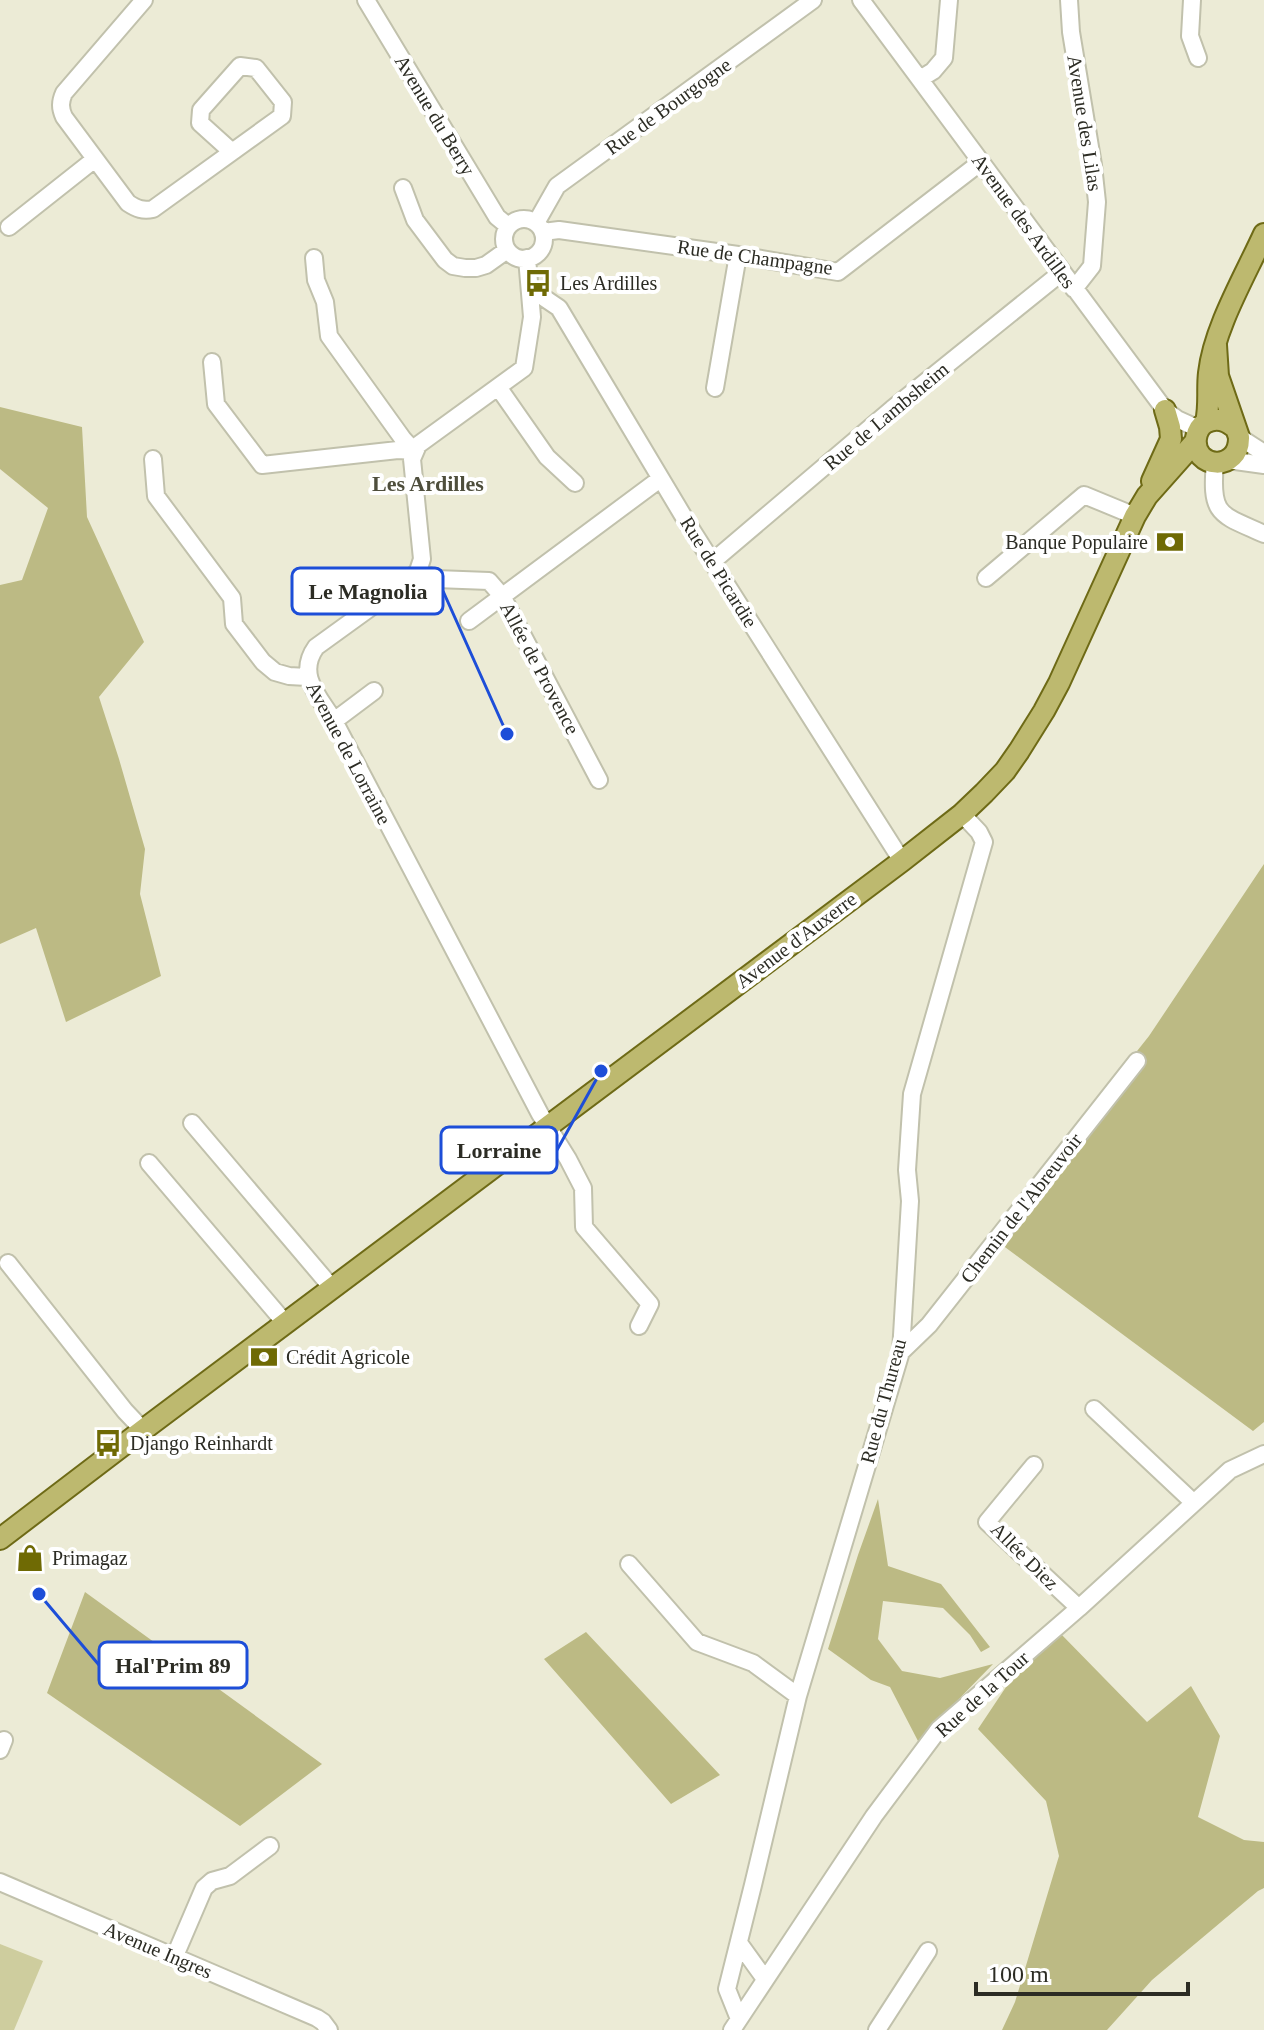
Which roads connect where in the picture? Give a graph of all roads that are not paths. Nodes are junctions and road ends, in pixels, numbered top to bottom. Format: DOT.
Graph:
graph roads {
  1 [pos="144,0"];
  2 [pos="366,0"];
  3 [pos="813,0"];
  4 [pos="861,0"];
  5 [pos="949,0"];
  6 [pos="1069,0"];
  7 [pos="1192,0"];
  8 [pos="799,5"];
  9 [pos="1198,58"];
  10 [pos="920,79"];
  11 [pos="231,151"];
  12 [pos="95,159"];
  13 [pos="981,162"];
  14 [pos="403,188"];
  15 [pos="508,226"];
  16 [pos="9,227"];
  17 [pos="539,227"];
  18 [pos="1264,234"];
  19 [pos="507,250"];
  20 [pos="738,255"];
  21 [pos="314,258"];
  22 [pos="527,258"];
  23 [pos="1062,272"];
  24 [pos="531,289"];
  25 [pos="1074,289"];
  26 [pos="1216,345"];
  27 [pos="212,362"];
  28 [pos="498,387"];
  29 [pos="715,388"];
  30 [pos="1165,410"];
  31 [pos="1200,431"];
  32 [pos="1236,432"];
  33 [pos="414,451"];
  34 [pos="1264,453"];
  35 [pos="153,459"];
  36 [pos="1216,461"];
  37 [pos="1264,465"];
  38 [pos="660,479"];
  39 [pos="575,483"];
  40 [pos="1147,496"];
  41 [pos="1135,516"];
  42 [pos="1264,534"];
  43 [pos="712,562"];
  44 [pos="418,571"];
  45 [pos="986,578"];
  46 [pos="502,596"];
  47 [pos="469,621"];
  48 [pos="307,677"];
  49 [pos="374,691"];
  50 [pos="334,721"];
  51 [pos="599,780"];
  52 [pos="962,814"];
  53 [pos="902,861"];
  54 [pos="1137,1061"];
  55 [pos="192,1123"];
  56 [pos="548,1128"];
  57 [pos="149,1163"];
  58 [pos="8,1263"];
  59 [pos="333,1289"];
  60 [pos="286,1324"];
  61 [pos="639,1326"];
  62 [pos="901,1352"];
  63 [pos="1094,1409"];
  64 [pos="143,1430"];
  65 [pos="1264,1455"];
  66 [pos="1034,1465"];
  67 [pos="1194,1503"];
  68 [pos="1,1538"];
  69 [pos="629,1564"];
  70 [pos="1079,1608"];
  71 [pos="798,1696"];
  72 [pos="270,1846"];
  73 [pos="0,1882"];
  74 [pos="739,1943"];
  75 [pos="928,1951"];
  76 [pos="174,1958"];
  77 [pos="765,1979"];
  78 [pos="323,2024"];
  79 [pos="735,2024"];
  80 [pos="877,2030"];
  1 -- 12 [label="street"];
  2 -- 15 [label="street, Avenue du Berry"];
  3 -- 8 [label="street, Rue de Bourgogne"];
  4 -- 10 [label="street, Avenue des Ardilles"];
  5 -- 10 [label="street"];
  6 -- 25 [label="street, Avenue des Lilas"];
  7 -- 9 [label="street"];
  8 -- 17 [label="street, Rue de Bourgogne"];
  10 -- 13 [label="street, Avenue des Ardilles"];
  11 -- 11 [label="street"];
  11 -- 12 [label="street"];
  12 -- 16 [label="street"];
  13 -- 20 [label="street, Rue de Champagne"];
  13 -- 23 [label="street, Avenue des Ardilles"];
  14 -- 19 [label="street"];
  15 -- 17 [label="street"];
  15 -- 19 [label="street"];
  17 -- 20 [label="street, Rue de Champagne"];
  17 -- 22 [label="street"];
  18 -- 26 [label="main road"];
  19 -- 22 [label="street"];
  20 -- 29 [label="street"];
  21 -- 33 [label="street"];
  22 -- 24 [label="street"];
  23 -- 25 [label="street, Avenue des Ardilles"];
  23 -- 43 [label="street, Rue de Lambsheim"];
  24 -- 28 [label="street"];
  24 -- 38 [label="street, Rue de Picardie"];
  25 -- 30 [label="street, Avenue des Ardilles"];
  26 -- 31 [label="main road"];
  26 -- 32 [label="main road"];
  27 -- 33 [label="street"];
  28 -- 33 [label="street"];
  28 -- 39 [label="street"];
  30 -- 31 [label="street, Avenue des Ardilles"];
  30 -- 40 [label="main road"];
  31 -- 32 [label="main road"];
  31 -- 36 [label="main road"];
  31 -- 40 [label="main road, Avenue d'Auxerre"];
  32 -- 34 [label="street"];
  32 -- 36 [label="main road"];
  33 -- 44 [label="street"];
  35 -- 48 [label="street"];
  36 -- 37 [label="street"];
  36 -- 40 [label="main road, Avenue d'Auxerre"];
  36 -- 42 [label="street"];
  38 -- 43 [label="street, Rue de Picardie"];
  38 -- 46 [label="street"];
  40 -- 41 [label="main road, Avenue d'Auxerre"];
  41 -- 45 [label="street"];
  41 -- 52 [label="main road, Avenue d'Auxerre"];
  43 -- 53 [label="street, Rue de Picardie"];
  44 -- 46 [label="street, Allée de Provence"];
  44 -- 48 [label="street, Avenue de Lorraine"];
  46 -- 47 [label="street"];
  46 -- 51 [label="street, Allée de Provence"];
  48 -- 50 [label="street, Avenue de Lorraine"];
  49 -- 50 [label="street"];
  50 -- 56 [label="street, Avenue de Lorraine"];
  52 -- 53 [label="main road, Avenue d'Auxerre"];
  52 -- 62 [label="street, Rue du Thureau"];
  53 -- 56 [label="main road, Avenue d'Auxerre"];
  54 -- 62 [label="street, Chemin de l'Abreuvoir"];
  55 -- 59 [label="street"];
  56 -- 59 [label="main road, Avenue d'Auxerre"];
  56 -- 61 [label="street, Avenue de Lorraine"];
  57 -- 60 [label="street"];
  58 -- 64 [label="street"];
  59 -- 60 [label="main road, Avenue d'Auxerre"];
  60 -- 64 [label="main road, Avenue d'Auxerre"];
  62 -- 71 [label="street, Rue du Thureau"];
  63 -- 67 [label="street"];
  64 -- 68 [label="main road, Avenue d'Auxerre"];
  65 -- 67 [label="street, Rue de la Tour"];
  66 -- 70 [label="street, Allée Diez"];
  67 -- 70 [label="street, Rue de la Tour"];
  69 -- 71 [label="street"];
  70 -- 77 [label="street, Rue de la Tour"];
  71 -- 74 [label="street, Rue du Thureau"];
  72 -- 76 [label="street"];
  73 -- 76 [label="street, Avenue Ingres"];
  74 -- 77 [label="street"];
  74 -- 79 [label="street, Rue du Thureau"];
  75 -- 80 [label="street"];
  76 -- 78 [label="street, Avenue Ingres"];
  77 -- 79 [label="street, Rue de la Tour"];
}
